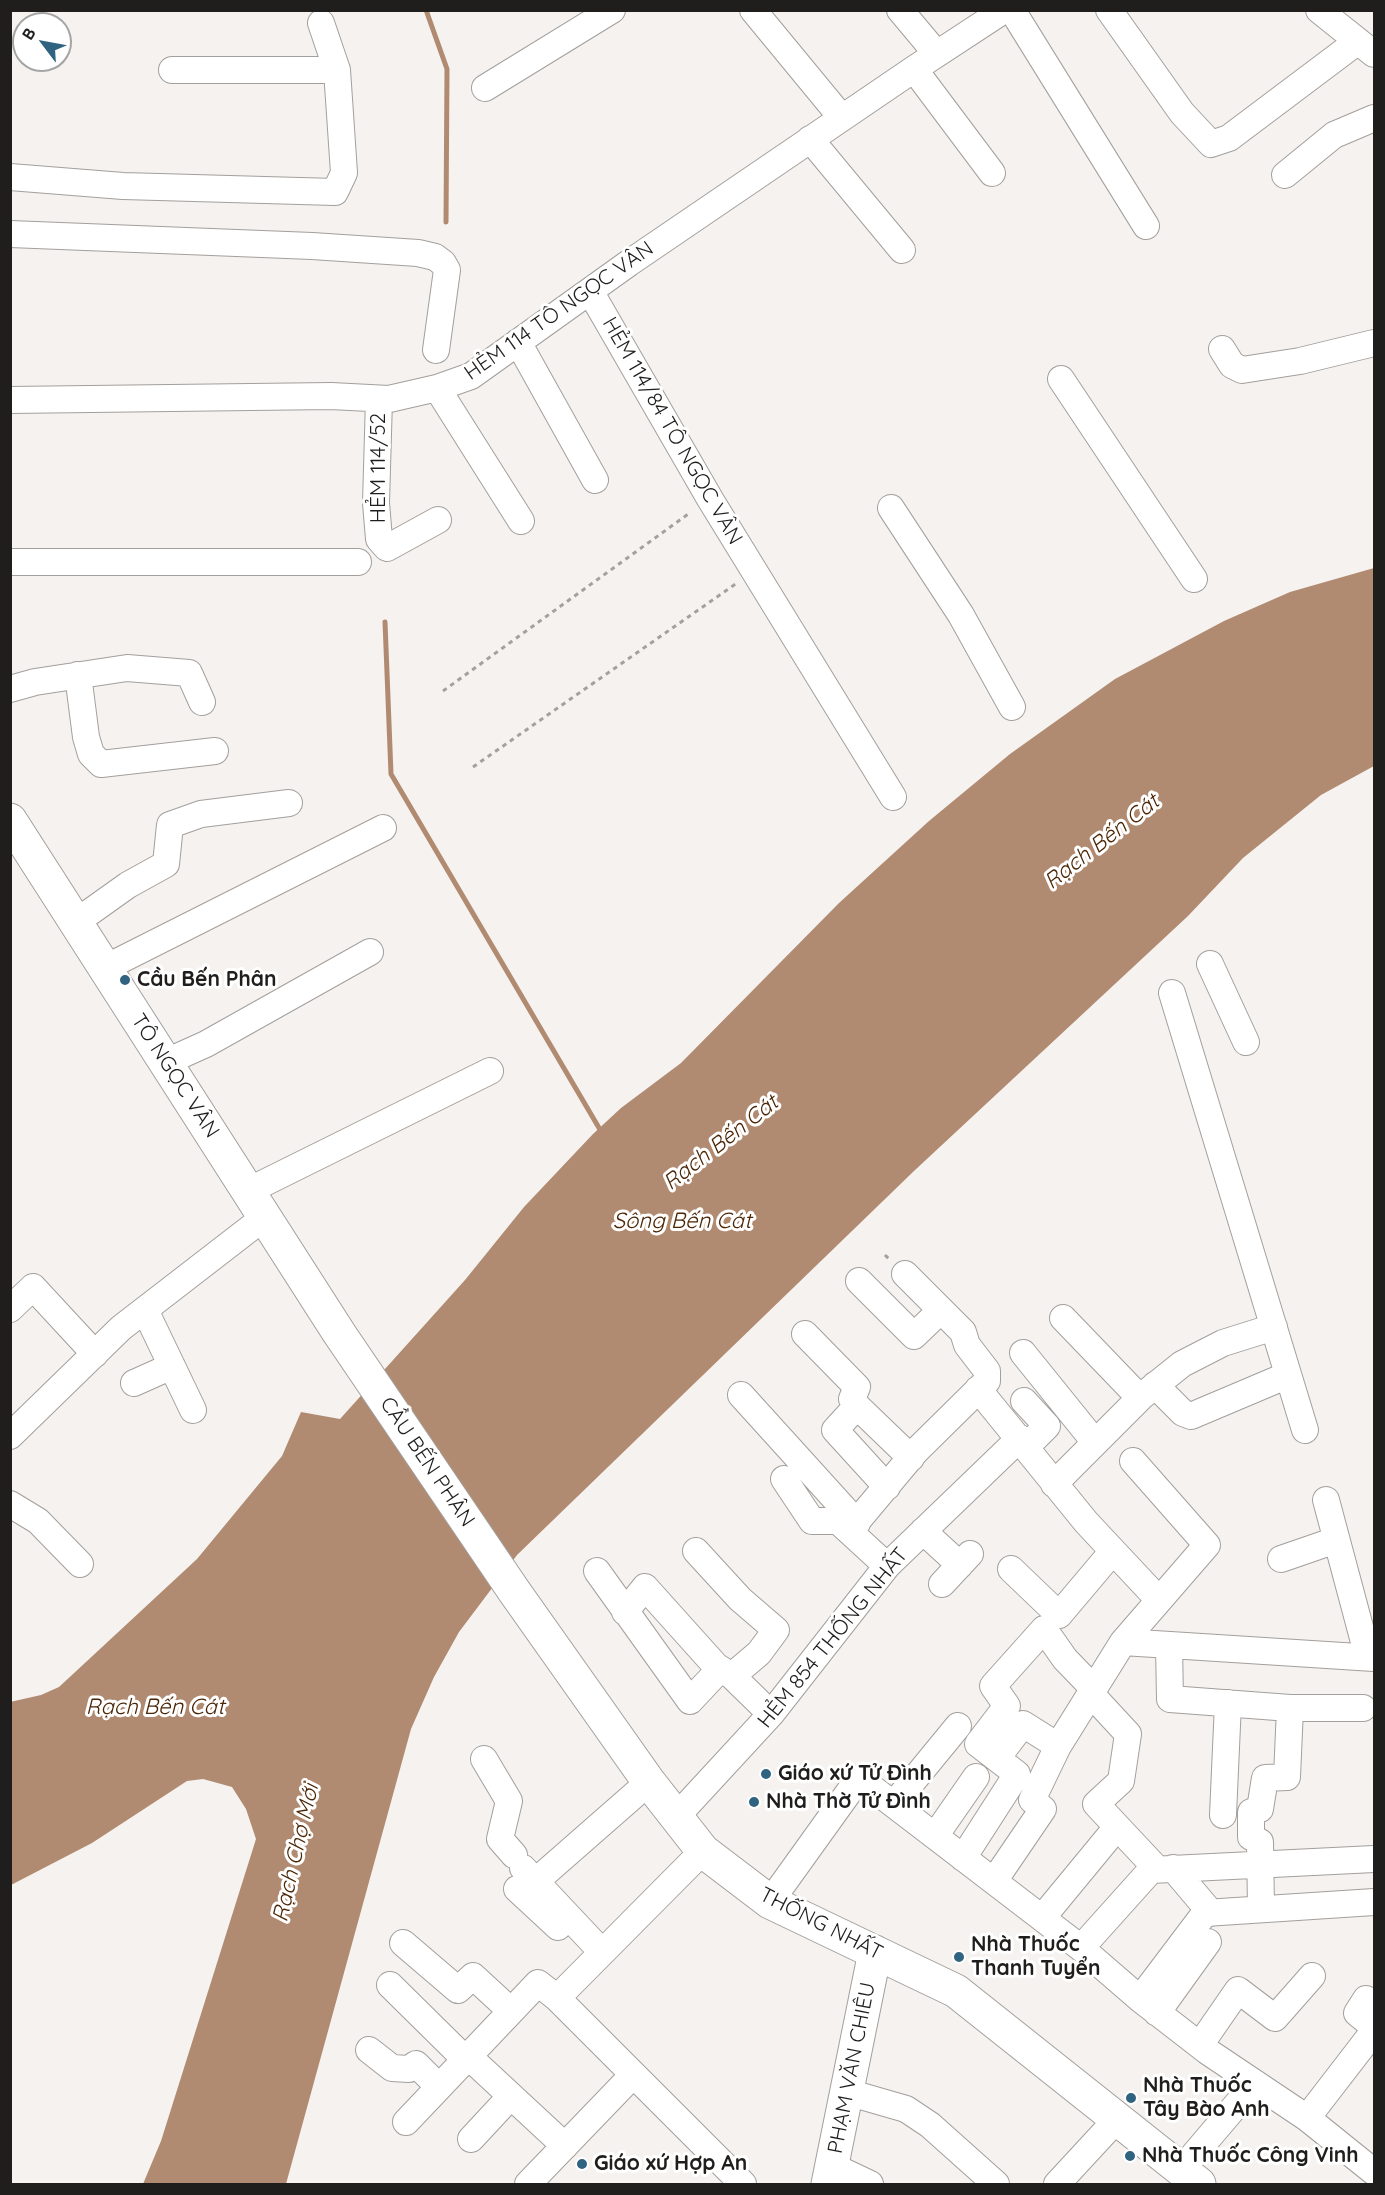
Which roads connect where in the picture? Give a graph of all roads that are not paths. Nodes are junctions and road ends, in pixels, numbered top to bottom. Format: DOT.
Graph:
graph roads {
  1 [pos="612,10"];
  2 [pos="753,10"];
  3 [pos="900,10"];
  4 [pos="1004,10"];
  5 [pos="1012,10"];
  6 [pos="1109,10"];
  7 [pos="1319,10"];
  8 [pos="321,23"];
  9 [pos="1366,48"];
  10 [pos="936,53"];
  11 [pos="914,69"];
  12 [pos="172,70"];
  13 [pos="337,70"];
  14 [pos="484,88"];
  15 [pos="842,118"];
  16 [pos="1374,118"];
  17 [pos="810,139"];
  18 [pos="992,173"];
  19 [pos="1285,175"];
  20 [pos="10,177"];
  21 [pos="1146,226"];
  22 [pos="10,234"];
  23 [pos="902,250"];
  24 [pos="590,291"];
  25 [pos="518,342"];
  26 [pos="1374,343"];
  27 [pos="1221,349"];
  28 [pos="436,350"];
  29 [pos="1060,379"];
  30 [pos="437,388"];
  31 [pos="379,399"];
  32 [pos="10,400"];
  33 [pos="595,480"];
  34 [pos="891,508"];
  35 [pos="438,520"];
  36 [pos="521,521"];
  37 [pos="10,562"];
  38 [pos="358,562"];
  39 [pos="1194,579"];
  40 [pos="78,675"];
  41 [pos="10,689"];
  42 [pos="202,702"];
  43 [pos="1012,707"];
  44 [pos="215,751"];
  45 [pos="893,797"];
  46 [pos="289,803"];
  47 [pos="10,820"];
  48 [pos="382,828"];
  49 [pos="76,922"];
  50 [pos="370,952"];
  51 [pos="1210,964"];
  52 [pos="105,968"];
  53 [pos="1172,993"];
  54 [pos="1246,1042"];
  55 [pos="166,1062"];
  56 [pos="490,1071"];
  57 [pos="258,1203"];
  58 [pos="905,1274"];
  59 [pos="859,1281"];
  60 [pos="10,1309"];
  61 [pos="145,1310"];
  62 [pos="941,1310"];
  63 [pos="1063,1318"];
  64 [pos="1274,1327"];
  65 [pos="339,1333"];
  66 [pos="805,1334"];
  67 [pos="95,1353"];
  68 [pos="1023,1353"];
  69 [pos="172,1366"];
  70 [pos="1288,1375"];
  71 [pos="134,1383"];
  72 [pos="978,1389"];
  73 [pos="1148,1391"];
  74 [pos="741,1395"];
  75 [pos="1024,1401"];
  76 [pos="857,1406"];
  77 [pos="193,1410"];
  78 [pos="1305,1430"];
  79 [pos="10,1436"];
  80 [pos="1094,1441"];
  81 [pos="1023,1442"];
  82 [pos="911,1458"];
  83 [pos="1133,1461"];
  84 [pos="784,1479"];
  85 [pos="1054,1484"];
  86 [pos="886,1487"];
  87 [pos="1326,1500"];
  88 [pos="10,1504"];
  89 [pos="853,1527"];
  90 [pos="923,1531"];
  91 [pos="1336,1540"];
  92 [pos="696,1551"];
  93 [pos="1113,1551"];
  94 [pos="1281,1559"];
  95 [pos="80,1564"];
  96 [pos="887,1566"];
  97 [pos="1011,1569"];
  98 [pos="597,1571"];
  99 [pos="942,1584"];
  100 [pos="514,1591"];
  101 [pos="1159,1600"];
  102 [pos="625,1612"];
  103 [pos="1123,1642"];
  104 [pos="1169,1646"];
  105 [pos="1371,1657"];
  106 [pos="726,1672"];
  107 [pos="1092,1692"];
  108 [pos="1228,1703"];
  109 [pos="1290,1708"];
  110 [pos="1363,1708"];
  111 [pos="771,1714"];
  112 [pos="958,1726"];
  113 [pos="1058,1746"];
  114 [pos="997,1758"];
  115 [pos="484,1759"];
  116 [pos="976,1776"];
  117 [pos="649,1782"];
  118 [pos="894,1804"];
  119 [pos="1223,1815"];
  120 [pos="676,1817"];
  121 [pos="1117,1827"];
  122 [pos="935,1836"];
  123 [pos="703,1851"];
  124 [pos="963,1858"];
  125 [pos="1374,1859"];
  126 [pos="1260,1864"];
  127 [pos="1165,1869"];
  128 [pos="523,1873"];
  129 [pos="994,1881"];
  130 [pos="770,1902"];
  131 [pos="1374,1902"];
  132 [pos="1261,1909"];
  133 [pos="1211,1913"];
  134 [pos="1042,1918"];
  135 [pos="1208,1942"];
  136 [pos="403,1943"];
  137 [pos="1081,1948"];
  138 [pos="875,1952"];
  139 [pos="598,1956"];
  140 [pos="1312,1976"];
  141 [pos="390,1985"];
  142 [pos="557,1998"];
  143 [pos="1366,1999"];
  144 [pos="1148,2006"];
  145 [pos="511,2011"];
  146 [pos="1374,2029"];
  147 [pos="1200,2045"];
  148 [pos="369,2050"];
  149 [pos="467,2058"];
  150 [pos="632,2076"];
  151 [pos="1255,2083"];
  152 [pos="439,2087"];
  153 [pos="847,2092"];
  154 [pos="511,2096"];
  155 [pos="1118,2118"];
  156 [pos="1307,2118"];
  157 [pos="406,2122"];
  158 [pos="471,2139"];
  159 [pos="566,2146"];
  160 [pos="1374,2172"];
  161 [pos="830,2175"];
  162 [pos="1190,2177"];
  163 [pos="528,2184"];
  164 [pos="743,2184"];
  165 [pos="870,2184"];
  166 [pos="996,2184"];
  167 [pos="1057,2184"];
  1 -- 14 [label="street"];
  2 -- 15 [label="street"];
  3 -- 10 [label="street"];
  4 -- 10 [label="street, HẺM 114 TÔ NGỌC VÂN"];
  5 -- 21 [label="street"];
  6 -- 9 [label="street"];
  7 -- 9 [label="street"];
  8 -- 13 [label="street"];
  10 -- 11 [label="street, HẺM 114 TÔ NGỌC VÂN"];
  11 -- 15 [label="street, HẺM 114 TÔ NGỌC VÂN"];
  11 -- 18 [label="street"];
  12 -- 13 [label="street"];
  13 -- 20 [label="street"];
  15 -- 17 [label="street, HẺM 114 TÔ NGỌC VÂN"];
  16 -- 19 [label="street"];
  17 -- 23 [label="street"];
  17 -- 24 [label="street, HẺM 114 TÔ NGỌC VÂN"];
  22 -- 28 [label="street"];
  24 -- 25 [label="street, HẺM 114 TÔ NGỌC VÂN"];
  24 -- 45 [label="street, HẺM 114/84 TÔ NGỌC VÂN"];
  25 -- 30 [label="street, HẺM 114 TÔ NGỌC VÂN"];
  25 -- 33 [label="street"];
  26 -- 27 [label="street"];
  29 -- 39 [label="street"];
  30 -- 31 [label="street, HẺM 114 TÔ NGỌC VÂN"];
  30 -- 36 [label="street"];
  31 -- 32 [label="street, HẺM 114 TÔ NGỌC VÂN"];
  31 -- 35 [label="street, HẺM 114/52"];
  34 -- 43 [label="street"];
  37 -- 38 [label="street"];
  40 -- 41 [label="street"];
  40 -- 42 [label="street"];
  40 -- 44 [label="street"];
  46 -- 49 [label="street"];
  47 -- 49 [label="main road, TÔ NGỌC VÂN"];
  48 -- 52 [label="street"];
  49 -- 52 [label="main road, TÔ NGỌC VÂN"];
  50 -- 55 [label="street"];
  51 -- 54 [label="street"];
  52 -- 55 [label="main road, TÔ NGỌC VÂN"];
  53 -- 64 [label="street"];
  55 -- 57 [label="main road, TÔ NGỌC VÂN"];
  56 -- 57 [label="street"];
  57 -- 61 [label="street"];
  57 -- 65 [label="main road, TÔ NGỌC VÂN"];
  58 -- 62 [label="street"];
  59 -- 62 [label="street"];
  60 -- 67 [label="street"];
  61 -- 67 [label="street"];
  61 -- 69 [label="street"];
  62 -- 72 [label="street"];
  63 -- 73 [label="street"];
  64 -- 70 [label="street"];
  64 -- 73 [label="street"];
  65 -- 100 [label="main road, CẦU BẾN PHÂN"];
  66 -- 76 [label="street"];
  67 -- 79 [label="street"];
  68 -- 80 [label="street"];
  69 -- 71 [label="street"];
  69 -- 77 [label="street"];
  70 -- 73 [label="street"];
  70 -- 78 [label="street"];
  72 -- 81 [label="street"];
  72 -- 82 [label="street"];
  73 -- 80 [label="street"];
  74 -- 89 [label="street"];
  75 -- 81 [label="street, HẺM 854 THỐNG NHẤT"];
  76 -- 82 [label="street"];
  76 -- 86 [label="street"];
  80 -- 85 [label="street"];
  81 -- 85 [label="street"];
  81 -- 90 [label="street, HẺM 854 THỐNG NHẤT"];
  82 -- 86 [label="street"];
  83 -- 101 [label="street"];
  84 -- 89 [label="street"];
  85 -- 93 [label="street"];
  86 -- 89 [label="street"];
  87 -- 91 [label="street"];
  88 -- 95 [label="street"];
  89 -- 96 [label="street"];
  90 -- 96 [label="street, HẺM 854 THỐNG NHẤT"];
  90 -- 99 [label="street"];
  91 -- 94 [label="street"];
  91 -- 105 [label="street"];
  92 -- 106 [label="street"];
  93 -- 97 [label="street"];
  93 -- 101 [label="street"];
  96 -- 111 [label="street, HẺM 854 THỐNG NHẤT"];
  98 -- 102 [label="street"];
  100 -- 117 [label="main road, THỐNG NHẤT"];
  101 -- 103 [label="street"];
  102 -- 106 [label="street"];
  102 -- 106 [label="street"];
  103 -- 104 [label="street"];
  103 -- 107 [label="street"];
  104 -- 105 [label="street"];
  104 -- 108 [label="street"];
  106 -- 111 [label="street"];
  107 -- 113 [label="street"];
  107 -- 114 [label="street"];
  107 -- 121 [label="street"];
  108 -- 109 [label="street"];
  108 -- 119 [label="street"];
  109 -- 110 [label="street"];
  109 -- 126 [label="street"];
  111 -- 120 [label="street, HẺM 854 THỐNG NHẤT"];
  112 -- 118 [label="street"];
  113 -- 114 [label="street"];
  113 -- 129 [label="street"];
  114 -- 124 [label="street"];
  115 -- 128 [label="street"];
  116 -- 122 [label="street"];
  117 -- 120 [label="main road, THỐNG NHẤT"];
  117 -- 128 [label="street"];
  118 -- 122 [label="street"];
  118 -- 130 [label="street"];
  120 -- 123 [label="main road, THỐNG NHẤT"];
  121 -- 127 [label="street"];
  121 -- 134 [label="street"];
  122 -- 124 [label="street"];
  123 -- 130 [label="main road, THỐNG NHẤT"];
  123 -- 139 [label="street"];
  124 -- 129 [label="street"];
  125 -- 126 [label="street"];
  126 -- 127 [label="street"];
  126 -- 132 [label="street"];
  127 -- 133 [label="street"];
  127 -- 137 [label="street"];
  128 -- 139 [label="street"];
  129 -- 134 [label="street"];
  130 -- 138 [label="main road, THỐNG NHẤT"];
  131 -- 132 [label="street"];
  132 -- 133 [label="street"];
  133 -- 144 [label="street"];
  134 -- 137 [label="street"];
  135 -- 144 [label="street"];
  136 -- 145 [label="street"];
  137 -- 144 [label="street"];
  138 -- 153 [label="main road, PHẠM VĂN CHIÊU"];
  138 -- 155 [label="main road, THỐNG NHẤT"];
  139 -- 142 [label="street"];
  140 -- 147 [label="street"];
  141 -- 149 [label="street"];
  142 -- 145 [label="street"];
  142 -- 150 [label="street"];
  143 -- 146 [label="street"];
  144 -- 147 [label="street"];
  145 -- 149 [label="street"];
  146 -- 156 [label="street"];
  147 -- 151 [label="street"];
  148 -- 152 [label="street"];
  149 -- 152 [label="street"];
  149 -- 154 [label="street"];
  150 -- 159 [label="street"];
  150 -- 164 [label="street"];
  151 -- 156 [label="street"];
  151 -- 162 [label="street"];
  152 -- 157 [label="street"];
  153 -- 161 [label="main road, PHẠM VĂN CHIÊU"];
  153 -- 166 [label="street"];
  154 -- 158 [label="street"];
  154 -- 159 [label="street"];
  155 -- 162 [label="main road, THỐNG NHẤT"];
  155 -- 167 [label="street"];
  156 -- 160 [label="street"];
  159 -- 163 [label="street"];
  161 -- 165 [label="street"];
}
